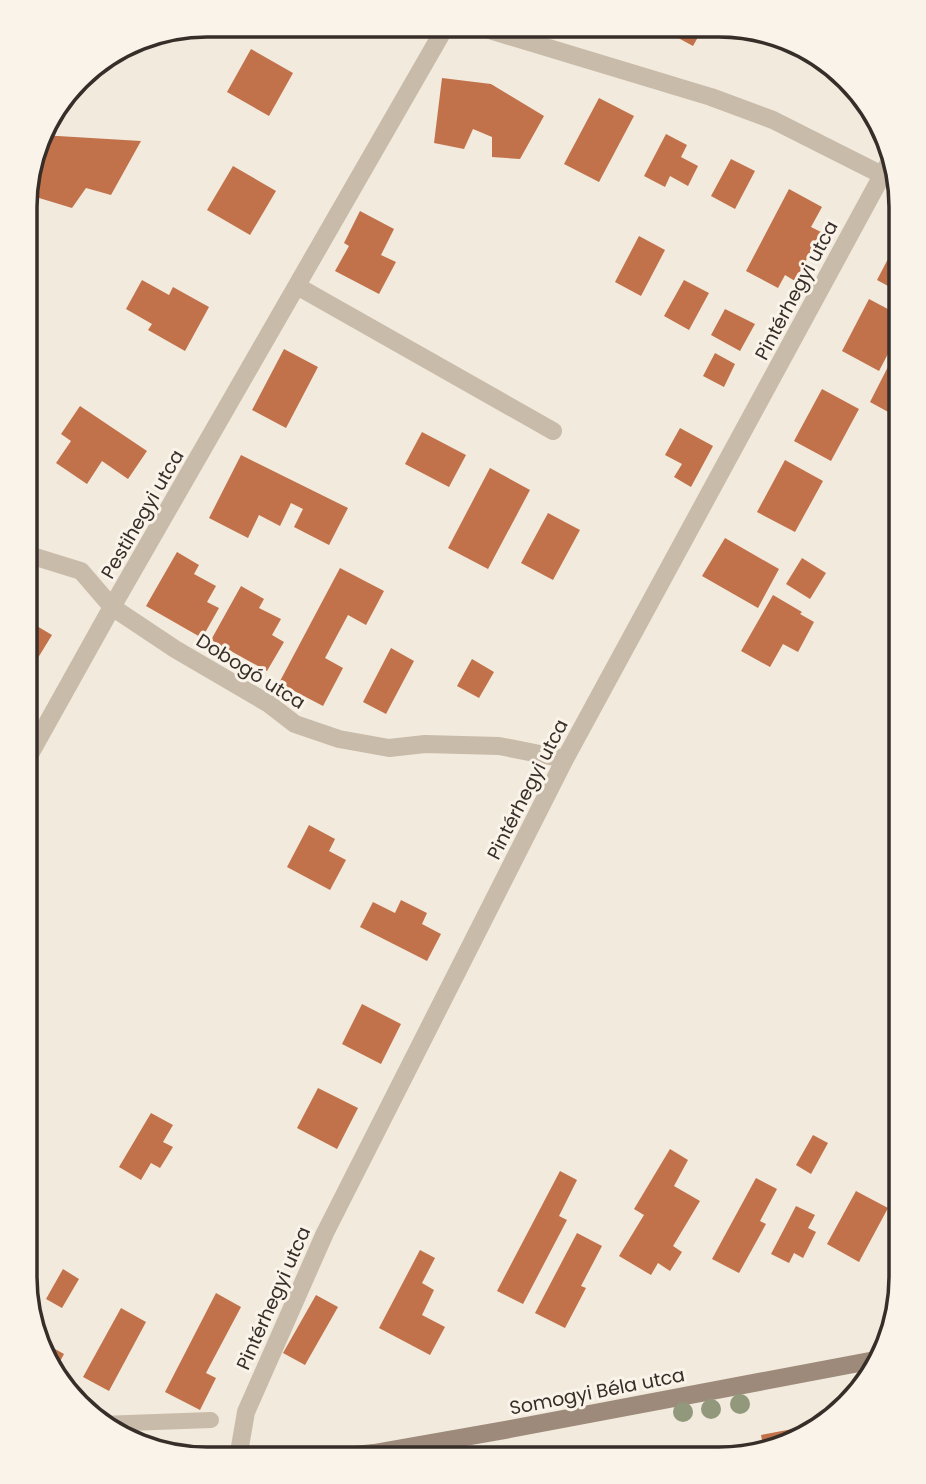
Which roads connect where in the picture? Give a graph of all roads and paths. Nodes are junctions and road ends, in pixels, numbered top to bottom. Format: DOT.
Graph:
graph roads {
  1 [pos="440,37"];
  2 [pos="512,37"];
  3 [pos="886,177"];
  4 [pos="887,181"];
  5 [pos="297,286"];
  6 [pos="553,431"];
  7 [pos="37,557"];
  8 [pos="113,607"];
  9 [pos="37,742"];
  10 [pos="565,759"];
  11 [pos="867,1361"];
  12 [pos="211,1420"];
  13 [pos="131,1428"];
  14 [pos="240,1447"];
  15 [pos="403,1447"];
  1 -- 5 [label="street, Pestihegyi utca"];
  2 -- 3 [label="street"];
  4 -- 10 [label="street, Pintérhegyi utca"];
  5 -- 6 [label="street"];
  5 -- 8 [label="street, Pestihegyi utca"];
  7 -- 8 [label="street, Dobogó utca"];
  8 -- 9 [label="street, Pestihegyi utca"];
  8 -- 10 [label="street, Dobogó utca"];
  10 -- 14 [label="street, Pintérhegyi utca"];
  11 -- 15 [label="main road, Somogyi Béla utca"];
  12 -- 13 [label="lane"];
}
